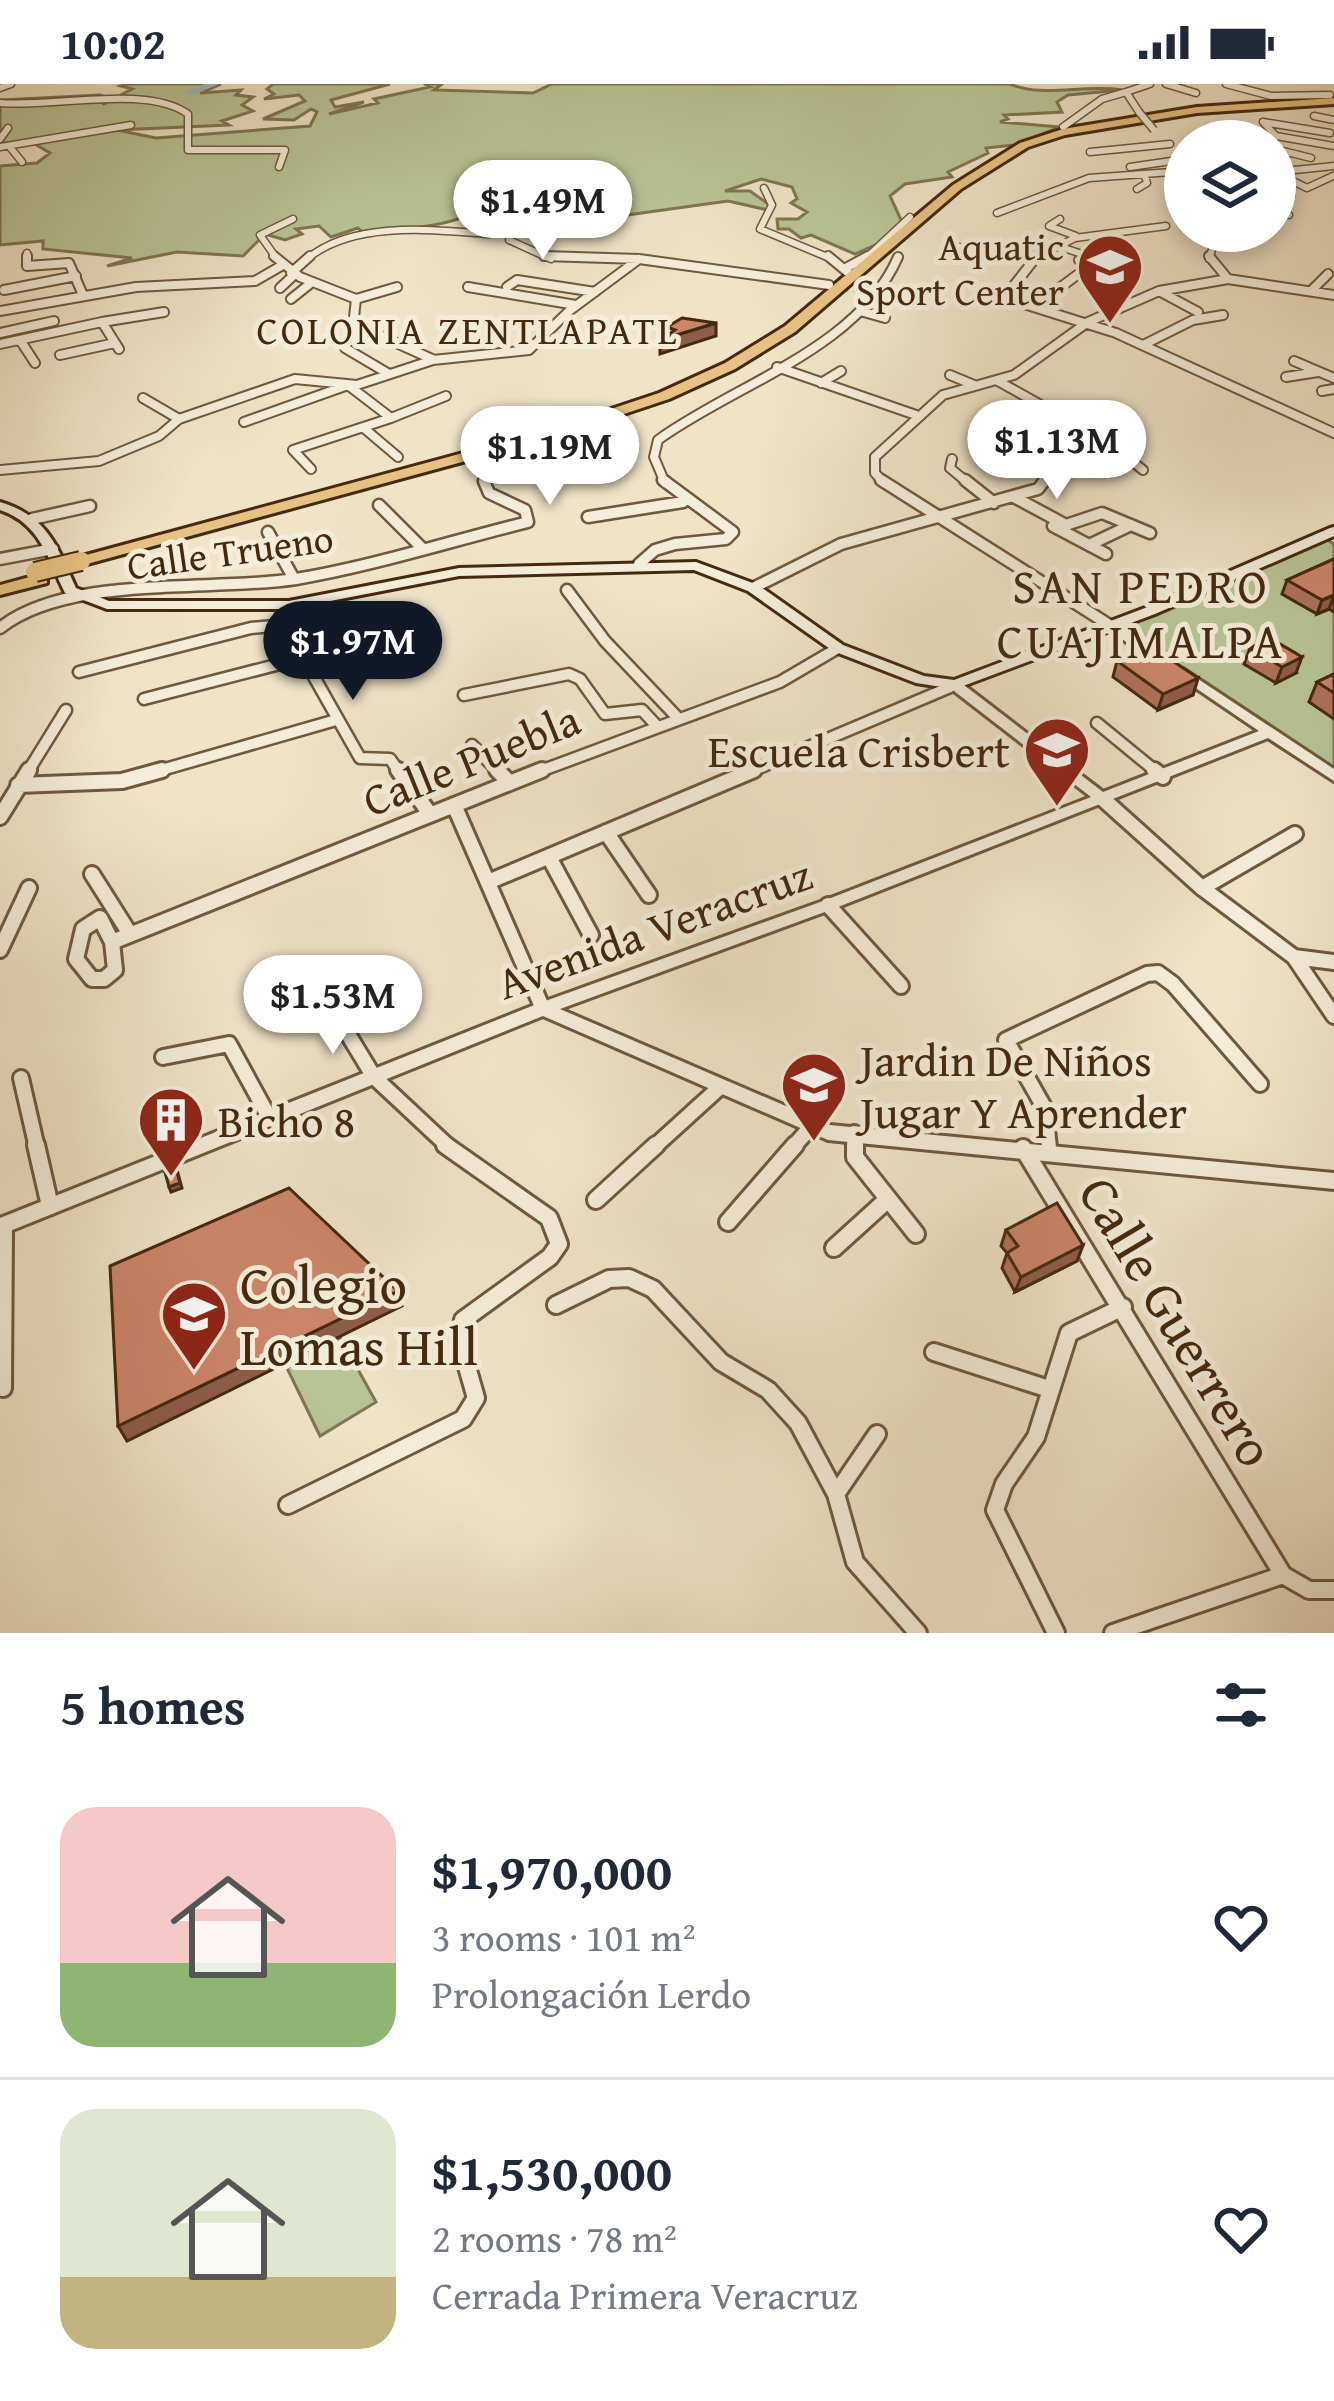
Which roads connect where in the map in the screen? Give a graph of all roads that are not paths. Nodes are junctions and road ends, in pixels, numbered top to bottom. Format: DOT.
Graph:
graph roads {
  1 [pos="11,84"];
  2 [pos="1150,84"];
  3 [pos="1166,84"];
  4 [pos="1226,84"];
  5 [pos="1317,84"];
  6 [pos="1242,86"];
  7 [pos="0,88"];
  8 [pos="1126,92"];
  9 [pos="1255,92"];
  10 [pos="1196,93"];
  11 [pos="1296,96"];
  12 [pos="1234,99"];
  13 [pos="1333,101"];
  14 [pos="0,103"];
  15 [pos="10,105"];
  16 [pos="0,115"];
  17 [pos="1314,116"];
  18 [pos="1334,120"];
  19 [pos="131,124"];
  20 [pos="1064,127"];
  21 [pos="8,128"];
  22 [pos="1330,134"];
  23 [pos="1164,138"];
  24 [pos="3,144"];
  25 [pos="1164,144"];
  26 [pos="1334,146"];
  27 [pos="1090,152"];
  28 [pos="1296,154"];
  29 [pos="1164,160"];
  30 [pos="1296,160"];
  31 [pos="22,162"];
  32 [pos="1130,166"];
  33 [pos="1334,166"];
  34 [pos="278,167"];
  35 [pos="1296,170"];
  36 [pos="1164,174"];
  37 [pos="1145,176"];
  38 [pos="1333,176"];
  39 [pos="1296,182"];
  40 [pos="764,188"];
  41 [pos="1137,188"];
  42 [pos="998,213"];
  43 [pos="910,217"];
  44 [pos="292,219"];
  45 [pos="1060,219"];
  46 [pos="1164,226"];
  47 [pos="490,234"];
  48 [pos="1077,236"];
  49 [pos="509,240"];
  50 [pos="1054,244"];
  51 [pos="958,247"];
  52 [pos="1210,252"];
  53 [pos="27,254"];
  54 [pos="1087,254"];
  55 [pos="898,256"];
  56 [pos="1035,257"];
  57 [pos="639,259"];
  58 [pos="281,266"];
  59 [pos="292,274"];
  60 [pos="1328,274"];
  61 [pos="1077,275"];
  62 [pos="76,276"];
  63 [pos="1228,279"];
  64 [pos="310,284"];
  65 [pos="829,285"];
  66 [pos="507,286"];
  67 [pos="280,287"];
  68 [pos="397,287"];
  69 [pos="468,287"];
  70 [pos="4,290"];
  71 [pos="1313,290"];
  72 [pos="1159,291"];
  73 [pos="595,292"];
  74 [pos="83,295"];
  75 [pos="1334,295"];
  76 [pos="356,298"];
  77 [pos="291,299"];
  78 [pos="576,305"];
  79 [pos="1034,307"];
  80 [pos="860,310"];
  81 [pos="0,311"];
  82 [pos="164,312"];
  83 [pos="1198,312"];
  84 [pos="1223,315"];
  85 [pos="885,318"];
  86 [pos="53,321"];
  87 [pos="1088,322"];
  88 [pos="103,324"];
  89 [pos="3,332"];
  90 [pos="16,341"];
  91 [pos="0,344"];
  92 [pos="1143,345"];
  93 [pos="345,347"];
  94 [pos="60,355"];
  95 [pos="433,360"];
  96 [pos="1294,361"];
  97 [pos="34,363"];
  98 [pos="777,367"];
  99 [pos="841,371"];
  100 [pos="1319,372"];
  101 [pos="389,374"];
  102 [pos="950,375"];
  103 [pos="1286,376"];
  104 [pos="1334,378"];
  105 [pos="998,381"];
  106 [pos="820,383"];
  107 [pos="348,385"];
  108 [pos="975,386"];
  109 [pos="1334,389"];
  110 [pos="1322,391"];
  111 [pos="446,396"];
  112 [pos="143,398"];
  113 [pos="916,415"];
  114 [pos="392,418"];
  115 [pos="178,419"];
  116 [pos="244,422"];
  117 [pos="1058,426"];
  118 [pos="365,429"];
  119 [pos="1334,433"];
  120 [pos="398,457"];
  121 [pos="952,459"];
  122 [pos="0,470"];
  123 [pos="311,470"];
  124 [pos="1143,470"];
  125 [pos="484,481"];
  126 [pos="1004,500"];
  127 [pos="683,502"];
  128 [pos="379,505"];
  129 [pos="0,506"];
  130 [pos="90,506"];
  131 [pos="588,517"];
  132 [pos="32,518"];
  133 [pos="939,518"];
  134 [pos="1131,525"];
  135 [pos="268,532"];
  136 [pos="1150,533"];
  137 [pos="1332,534"];
  138 [pos="1089,545"];
  139 [pos="422,548"];
  140 [pos="53,549"];
  141 [pos="1106,554"];
  142 [pos="0,559"];
  143 [pos="82,564"];
  144 [pos="639,564"];
  145 [pos="294,579"];
  146 [pos="0,585"];
  147 [pos="753,588"];
  148 [pos="567,590"];
  149 [pos="82,599"];
  150 [pos="1111,626"];
  151 [pos="0,628"];
  152 [pos="433,637"];
  153 [pos="838,648"];
  154 [pos="303,660"];
  155 [pos="79,672"];
  156 [pos="955,686"];
  157 [pos="464,695"];
  158 [pos="143,699"];
  159 [pos="66,710"];
  160 [pos="676,716"];
  161 [pos="336,720"];
  162 [pos="1097,723"];
  163 [pos="655,724"];
  164 [pos="1270,732"];
  165 [pos="472,745"];
  166 [pos="1334,776"];
  167 [pos="1163,777"];
  168 [pos="509,782"];
  169 [pos="18,784"];
  170 [pos="1102,799"];
  171 [pos="454,805"];
  172 [pos="430,814"];
  173 [pos="0,817"];
  174 [pos="606,832"];
  175 [pos="1295,834"];
  176 [pos="549,856"];
  177 [pos="92,874"];
  178 [pos="488,882"];
  179 [pos="29,888"];
  180 [pos="1202,888"];
  181 [pos="649,895"];
  182 [pos="828,905"];
  183 [pos="130,934"];
  184 [pos="591,935"];
  185 [pos="112,942"];
  186 [pos="0,950"];
  187 [pos="1294,957"];
  188 [pos="1334,962"];
  189 [pos="901,986"];
  190 [pos="543,1009"];
  191 [pos="1334,1016"];
  192 [pos="302,1021"];
  193 [pos="163,1057"];
  194 [pos="374,1077"];
  195 [pos="21,1078"];
  196 [pos="1260,1084"];
  197 [pos="718,1088"];
  198 [pos="270,1120"];
  199 [pos="810,1128"];
  200 [pos="854,1133"];
  201 [pos="1023,1147"];
  202 [pos="1049,1149"];
  203 [pos="1334,1181"];
  204 [pos="888,1199"];
  205 [pos="596,1200"];
  206 [pos="50,1206"];
  207 [pos="728,1222"];
  208 [pos="2,1227"];
  209 [pos="916,1234"];
  210 [pos="834,1249"];
  211 [pos="556,1305"];
  212 [pos="1123,1307"];
  213 [pos="934,1352"];
  214 [pos="3,1388"];
  215 [pos="1048,1389"];
  216 [pos="877,1434"];
  217 [pos="836,1493"];
  218 [pos="288,1505"];
  219 [pos="1283,1575"];
  220 [pos="1334,1590"];
  221 [pos="918,1633"];
  222 [pos="1056,1633"];
  223 [pos="1114,1633"];
  1 -- 7 [label="street"];
  2 -- 8 [label="street"];
  3 -- 10 [label="street"];
  4 -- 6 [label="street"];
  5 -- 11 [label="street"];
  6 -- 9 [label="street"];
  8 -- 20 [label="street"];
  8 -- 23 [label="street, bridge"];
  9 -- 11 [label="street"];
  9 -- 12 [label="street"];
  11 -- 13 [label="street"];
  13 -- 55 [label="highway"];
  13 -- 143 [label="highway"];
  14 -- 15 [label="street"];
  15 -- 16 [label="street"];
  15 -- 34 [label="street"];
  17 -- 18 [label="street"];
  19 -- 24 [label="street"];
  21 -- 24 [label="street"];
  22 -- 26 [label="street"];
  24 -- 31 [label="street"];
  25 -- 27 [label="street"];
  28 -- 30 [label="street"];
  29 -- 32 [label="street"];
  33 -- 35 [label="street"];
  36 -- 37 [label="street"];
  37 -- 41 [label="street"];
  37 -- 42 [label="street"];
  38 -- 39 [label="street"];
  40 -- 43 [label="street"];
  44 -- 58 [label="street"];
  45 -- 48 [label="street"];
  46 -- 48 [label="street"];
  47 -- 59 [label="street"];
  48 -- 50 [label="street"];
  49 -- 57 [label="street"];
  50 -- 54 [label="street"];
  50 -- 56 [label="street"];
  51 -- 56 [label="street"];
  52 -- 63 [label="street"];
  53 -- 62 [label="street"];
  55 -- 80 [label="street"];
  55 -- 143 [label="highway"];
  56 -- 79 [label="street"];
  57 -- 65 [label="street"];
  57 -- 73 [label="street"];
  58 -- 59 [label="street"];
  58 -- 74 [label="street"];
  59 -- 64 [label="street"];
  59 -- 67 [label="street"];
  60 -- 71 [label="street"];
  61 -- 79 [label="street"];
  62 -- 70 [label="street"];
  62 -- 74 [label="street"];
  63 -- 71 [label="street"];
  63 -- 72 [label="street"];
  64 -- 76 [label="street"];
  64 -- 77 [label="street"];
  66 -- 73 [label="street"];
  68 -- 76 [label="street"];
  69 -- 78 [label="street"];
  71 -- 75 [label="street"];
  72 -- 83 [label="street"];
  72 -- 87 [label="street"];
  73 -- 78 [label="street"];
  74 -- 81 [label="street"];
  76 -- 95 [label="street"];
  78 -- 95 [label="street"];
  79 -- 87 [label="street"];
  80 -- 85 [label="street"];
  80 -- 98 [label="street"];
  82 -- 88 [label="street"];
  84 -- 92 [label="street"];
  86 -- 89 [label="street"];
  87 -- 92 [label="street"];
  87 -- 105 [label="street"];
  88 -- 90 [label="street"];
  88 -- 94 [label="street"];
  89 -- 90 [label="street"];
  90 -- 91 [label="street"];
  90 -- 97 [label="street"];
  92 -- 119 [label="street"];
  93 -- 101 [label="street"];
  95 -- 101 [label="street"];
  96 -- 100 [label="street"];
  98 -- 106 [label="street"];
  98 -- 127 [label="street"];
  99 -- 106 [label="street"];
  100 -- 103 [label="street"];
  100 -- 104 [label="street"];
  101 -- 107 [label="street"];
  102 -- 108 [label="street"];
  105 -- 108 [label="street"];
  105 -- 117 [label="street"];
  106 -- 113 [label="street"];
  107 -- 114 [label="street"];
  107 -- 115 [label="street"];
  107 -- 116 [label="street"];
  108 -- 113 [label="street"];
  109 -- 110 [label="street"];
  111 -- 114 [label="street"];
  112 -- 115 [label="street"];
  113 -- 133 [label="street"];
  114 -- 118 [label="street"];
  115 -- 122 [label="street"];
  117 -- 124 [label="street"];
  117 -- 126 [label="street"];
  118 -- 120 [label="street"];
  118 -- 123 [label="street"];
  121 -- 126 [label="street"];
  125 -- 139 [label="street, Calle Trueno"];
  126 -- 133 [label="street"];
  126 -- 134 [label="street"];
  126 -- 138 [label="street"];
  127 -- 131 [label="street"];
  127 -- 144 [label="street"];
  128 -- 139 [label="street"];
  129 -- 132 [label="main road"];
  130 -- 132 [label="street"];
  132 -- 140 [label="main road"];
  133 -- 147 [label="street"];
  133 -- 150 [label="street"];
  134 -- 136 [label="street"];
  134 -- 138 [label="street"];
  135 -- 145 [label="street"];
  137 -- 150 [label="main road"];
  138 -- 141 [label="street"];
  139 -- 145 [label="street, Calle Trueno"];
  140 -- 142 [label="street"];
  140 -- 149 [label="main road"];
  143 -- 146 [label="highway, bridge"];
  144 -- 147 [label="main road"];
  144 -- 149 [label="main road"];
  145 -- 149 [label="street, Calle Trueno"];
  147 -- 153 [label="main road"];
  148 -- 160 [label="street"];
  149 -- 151 [label="street, Calle Trueno"];
  150 -- 156 [label="main road"];
  150 -- 164 [label="street"];
  152 -- 154 [label="street"];
  153 -- 156 [label="main road"];
  153 -- 160 [label="street, Calle Puebla"];
  154 -- 155 [label="street"];
  154 -- 158 [label="street"];
  154 -- 161 [label="street"];
  156 -- 170 [label="street"];
  156 -- 174 [label="street"];
  157 -- 163 [label="street"];
  159 -- 169 [label="street"];
  160 -- 163 [label="street, Calle Puebla"];
  161 -- 169 [label="street"];
  161 -- 172 [label="street"];
  162 -- 167 [label="street"];
  163 -- 168 [label="street, Calle Puebla"];
  164 -- 166 [label="street"];
  164 -- 167 [label="street, Avenida Veracruz"];
  165 -- 168 [label="street"];
  167 -- 170 [label="street, Avenida Veracruz"];
  168 -- 171 [label="street, Calle Puebla"];
  169 -- 173 [label="street"];
  170 -- 180 [label="street"];
  170 -- 182 [label="street, Avenida Veracruz"];
  171 -- 172 [label="street, Calle Puebla"];
  171 -- 178 [label="street"];
  172 -- 183 [label="street, Calle Puebla"];
  174 -- 176 [label="street"];
  174 -- 181 [label="street"];
  175 -- 180 [label="street"];
  176 -- 178 [label="street"];
  176 -- 184 [label="street"];
  177 -- 183 [label="street"];
  178 -- 190 [label="street"];
  179 -- 186 [label="street"];
  180 -- 187 [label="street"];
  182 -- 189 [label="street"];
  182 -- 190 [label="street, Avenida Veracruz"];
  183 -- 185 [label="street, Calle Puebla"];
  185 -- 185 [label="street"];
  187 -- 188 [label="street"];
  187 -- 191 [label="street"];
  190 -- 194 [label="street, Avenida Veracruz"];
  190 -- 197 [label="street"];
  192 -- 194 [label="street"];
  193 -- 198 [label="street"];
  194 -- 198 [label="street, Avenida Veracruz"];
  194 -- 218 [label="street"];
  195 -- 206 [label="street"];
  196 -- 202 [label="street"];
  197 -- 199 [label="street"];
  197 -- 205 [label="street"];
  198 -- 206 [label="street, Avenida Veracruz"];
  199 -- 200 [label="street"];
  199 -- 207 [label="street"];
  200 -- 201 [label="street"];
  200 -- 204 [label="street"];
  201 -- 202 [label="street"];
  201 -- 212 [label="street, Calle Guerrero"];
  202 -- 203 [label="street"];
  204 -- 209 [label="street"];
  204 -- 210 [label="street"];
  206 -- 208 [label="street, Avenida Veracruz"];
  208 -- 214 [label="street"];
  211 -- 217 [label="street"];
  212 -- 215 [label="street"];
  212 -- 219 [label="street, Calle Guerrero"];
  213 -- 215 [label="street"];
  215 -- 222 [label="street"];
  216 -- 217 [label="street"];
  217 -- 221 [label="street"];
  219 -- 220 [label="street, Calle Guerrero"];
  219 -- 223 [label="street"];
}
